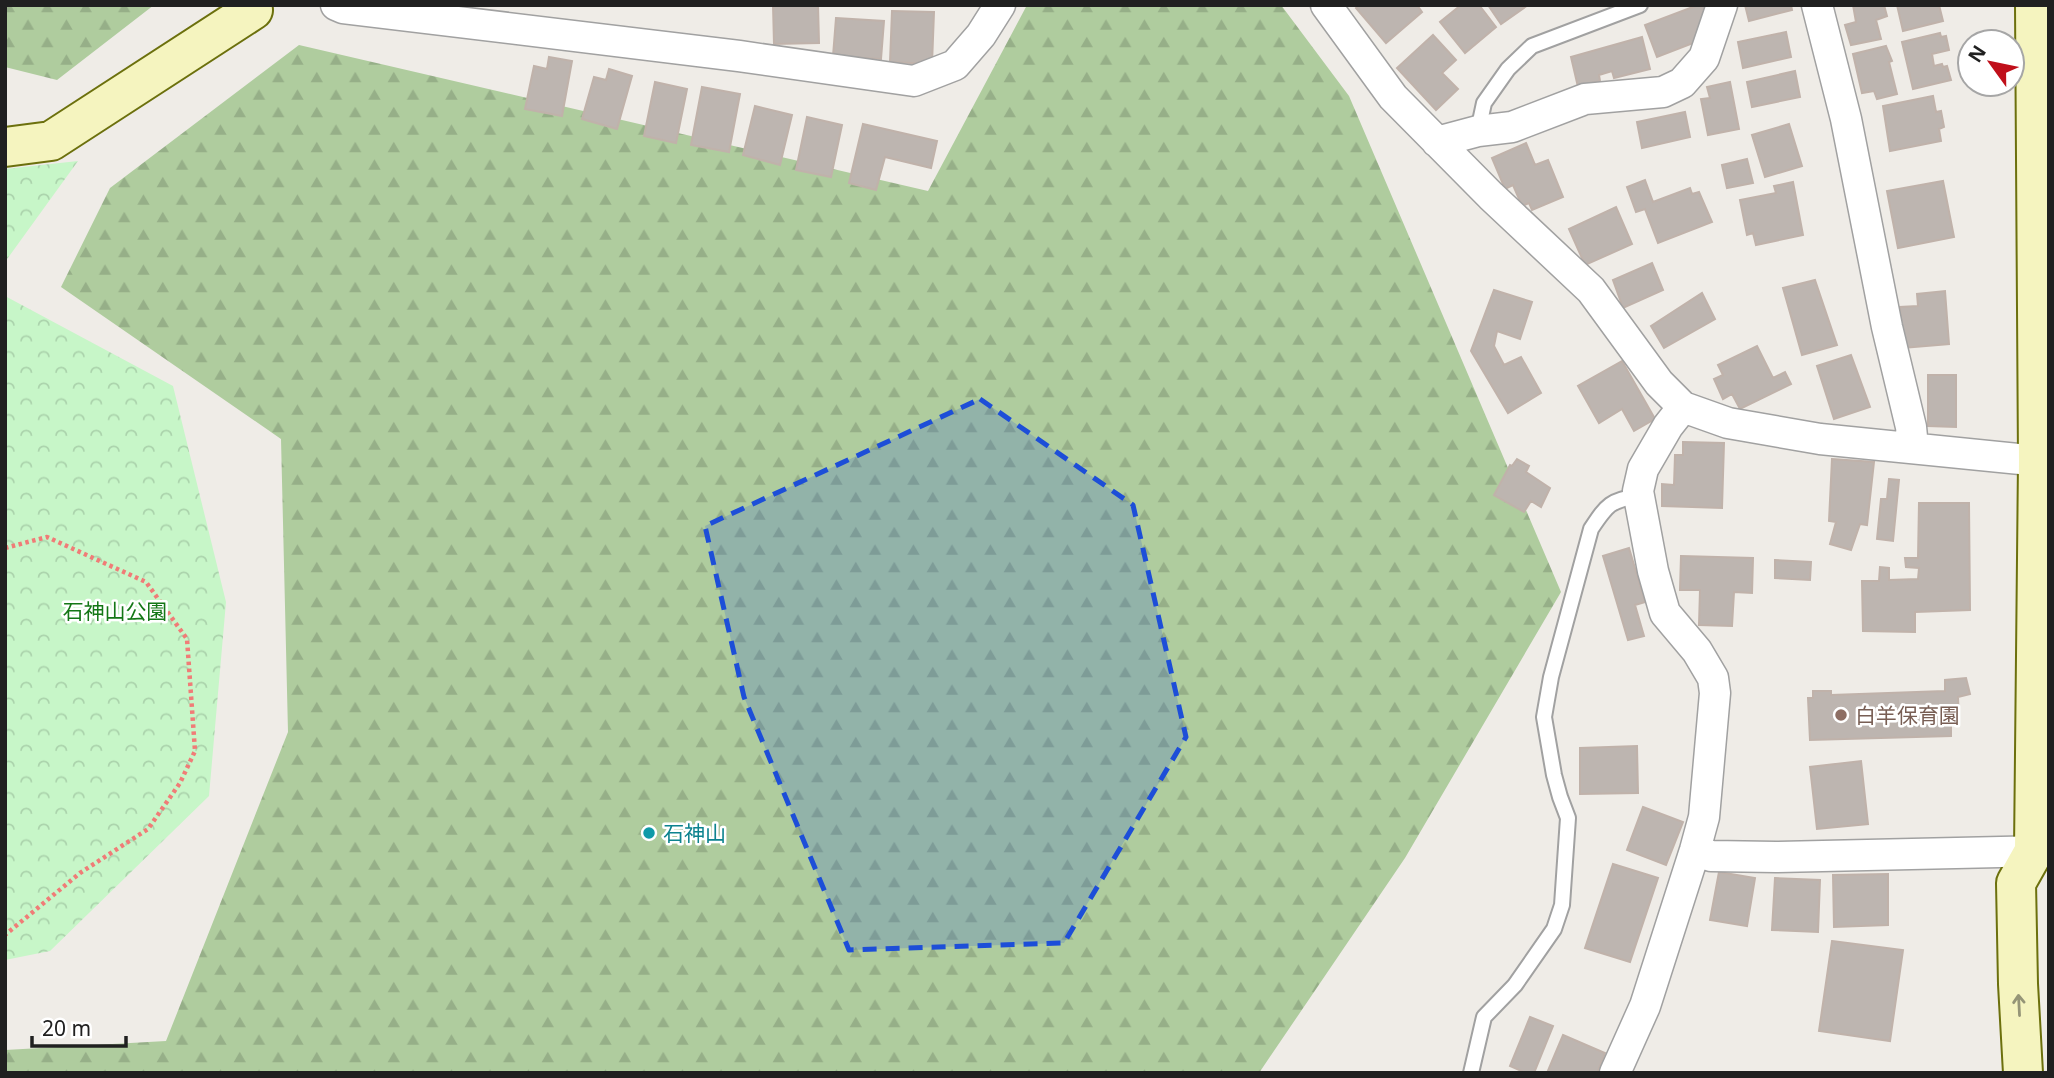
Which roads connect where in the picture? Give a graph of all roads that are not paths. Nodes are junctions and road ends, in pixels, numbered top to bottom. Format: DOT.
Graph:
graph roads {
  1 [pos="336,5"];
  2 [pos="1000,5"];
  3 [pos="1326,5"];
  4 [pos="1640,5"];
  5 [pos="1722,5"];
  6 [pos="1817,5"];
  7 [pos="2035,5"];
  8 [pos="262,8"];
  9 [pos="1478,131"];
  10 [pos="1437,142"];
  11 [pos="5,147"];
  12 [pos="1683,407"];
  13 [pos="1913,447"];
  14 [pos="2043,462"];
  15 [pos="1639,496"];
  16 [pos="1695,850"];
  17 [pos="2044,858"];
  18 [pos="1471,1073"];
  19 [pos="1615,1073"];
  20 [pos="2023,1073"];
  1 -- 2 [label="street"];
  3 -- 10 [label="street"];
  4 -- 9 [label="lane"];
  5 -- 9 [label="street"];
  6 -- 13 [label="street"];
  7 -- 14 [label="street"];
  8 -- 11 [label="street"];
  9 -- 10 [label="street"];
  10 -- 12 [label="street"];
  12 -- 13 [label="street"];
  12 -- 15 [label="street"];
  13 -- 14 [label="street"];
  14 -- 17 [label="street"];
  15 -- 16 [label="street"];
  15 -- 18 [label="lane"];
  16 -- 17 [label="street"];
  16 -- 19 [label="street"];
  20 -- 17 [label="street, one-way"];
}
